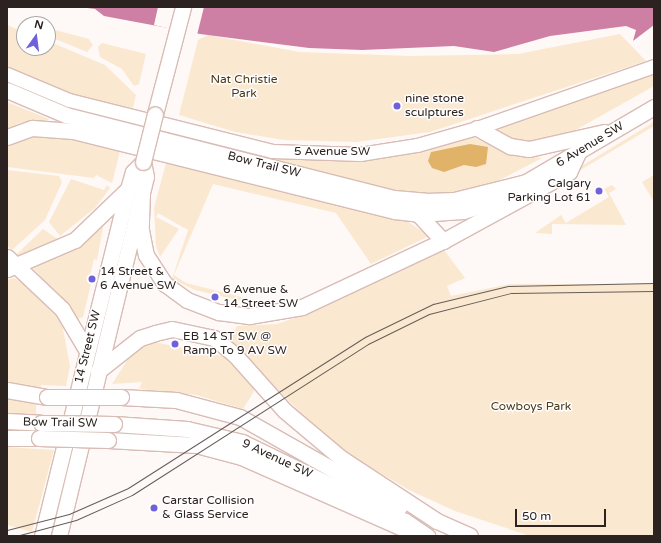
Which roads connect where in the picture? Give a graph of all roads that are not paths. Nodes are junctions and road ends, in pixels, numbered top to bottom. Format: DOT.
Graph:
graph roads {
  1 [pos="183,7"];
  2 [pos="654,66"];
  3 [pos="7,74"];
  4 [pos="7,90"];
  5 [pos="654,107"];
  6 [pos="620,127"];
  7 [pos="476,128"];
  8 [pos="7,137"];
  9 [pos="578,153"];
  10 [pos="526,182"];
  11 [pos="135,190"];
  12 [pos="418,214"];
  13 [pos="443,241"];
  14 [pos="10,264"];
  15 [pos="87,351"];
  16 [pos="98,371"];
  17 [pos="7,390"];
  18 [pos="7,421"];
  19 [pos="114,424"];
  20 [pos="7,438"];
  21 [pos="108,440"];
  22 [pos="437,521"];
  23 [pos="42,536"];
  24 [pos="59,536"];
  25 [pos="426,536"];
  26 [pos="470,536"];
  1 -- 11 [label="main road, 14 Street SW, bridge"];
  2 -- 7 [label="street, 5 Avenue SW"];
  3 -- 7 [label="street, 5 Avenue SW"];
  4 -- 10 [label="main road, Bow Trail SW"];
  5 -- 6 [label="main road, 6 Avenue SW"];
  6 -- 7 [label="main road"];
  6 -- 9 [label="main road, 6 Avenue SW"];
  8 -- 12 [label="main road"];
  9 -- 10 [label="main road, 6 Avenue SW"];
  9 -- 13 [label="main road"];
  10 -- 12 [label="main road"];
  11 -- 13 [label="main road"];
  11 -- 14 [label="main road"];
  11 -- 15 [label="main road, 14 Street SW"];
  11 -- 16 [label="main road, 14 Street SW"];
  12 -- 13 [label="main road"];
  14 -- 15 [label="main road"];
  15 -- 23 [label="main road, 14 Street SW"];
  16 -- 22 [label="main road"];
  16 -- 24 [label="main road, 14 Street SW"];
  17 -- 22 [label="main road, bridge"];
  18 -- 19 [label="main road, Bow Trail SW, bridge"];
  19 -- 25 [label="main road, 9 Avenue SW"];
  20 -- 21 [label="main road, Bow Trail SW, bridge"];
  21 -- 25 [label="main road, 9 Avenue SW"];
  22 -- 26 [label="main road"];
}
